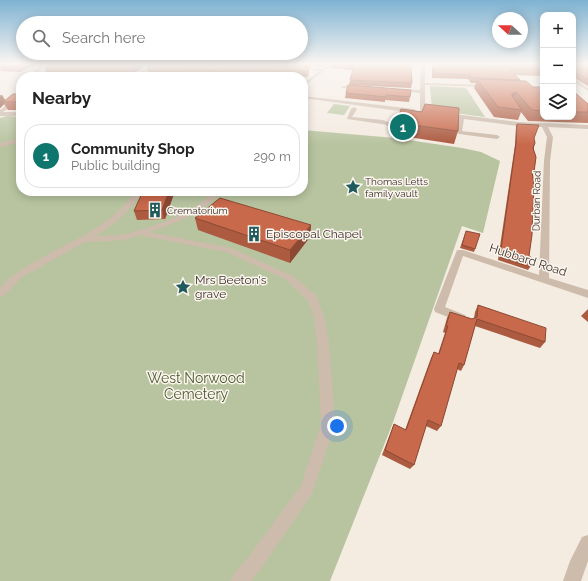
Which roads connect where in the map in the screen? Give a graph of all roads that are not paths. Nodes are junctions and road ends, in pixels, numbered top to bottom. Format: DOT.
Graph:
graph roads {
  1 [pos="409,91"];
  2 [pos="423,92"];
  3 [pos="16,98"];
  4 [pos="308,98"];
  5 [pos="6,100"];
  6 [pos="14,100"];
  7 [pos="356,108"];
  8 [pos="0,113"];
  9 [pos="422,113"];
  10 [pos="430,113"];
  11 [pos="16,114"];
  12 [pos="438,114"];
  13 [pos="462,117"];
  14 [pos="521,117"];
  15 [pos="526,124"];
  16 [pos="393,125"];
  17 [pos="544,125"];
  18 [pos="588,127"];
  19 [pos="497,137"];
  20 [pos="16,141"];
  21 [pos="0,145"];
  22 [pos="136,196"];
  23 [pos="213,196"];
  24 [pos="140,233"];
  25 [pos="83,239"];
  26 [pos="544,279"];
  27 [pos="0,293"];
  28 [pos="588,294"];
  29 [pos="468,320"];
  30 [pos="588,543"];
  31 [pos="239,581"];
  32 [pos="572,581"];
  1 -- 2 [label="street"];
  2 -- 9 [label="street"];
  3 -- 6 [label="street"];
  4 -- 7 [label="street"];
  5 -- 6 [label="street"];
  6 -- 8 [label="street"];
  7 -- 9 [label="street"];
  7 -- 16 [label="street"];
  8 -- 11 [label="street"];
  9 -- 10 [label="street"];
  12 -- 13 [label="street"];
  13 -- 15 [label="street"];
  13 -- 19 [label="street"];
  14 -- 15 [label="street"];
  15 -- 17 [label="street"];
  17 -- 18 [label="street"];
  17 -- 26 [label="street, Durban Road"];
  20 -- 21 [label="street"];
  22 -- 25 [label="street"];
  23 -- 24 [label="street"];
  24 -- 25 [label="street"];
  24 -- 31 [label="street"];
  25 -- 27 [label="street"];
  26 -- 28 [label="street, Hubbard Road"];
  26 -- 29 [label="street, Hubbard Road"];
  30 -- 32 [label="street"];
}
